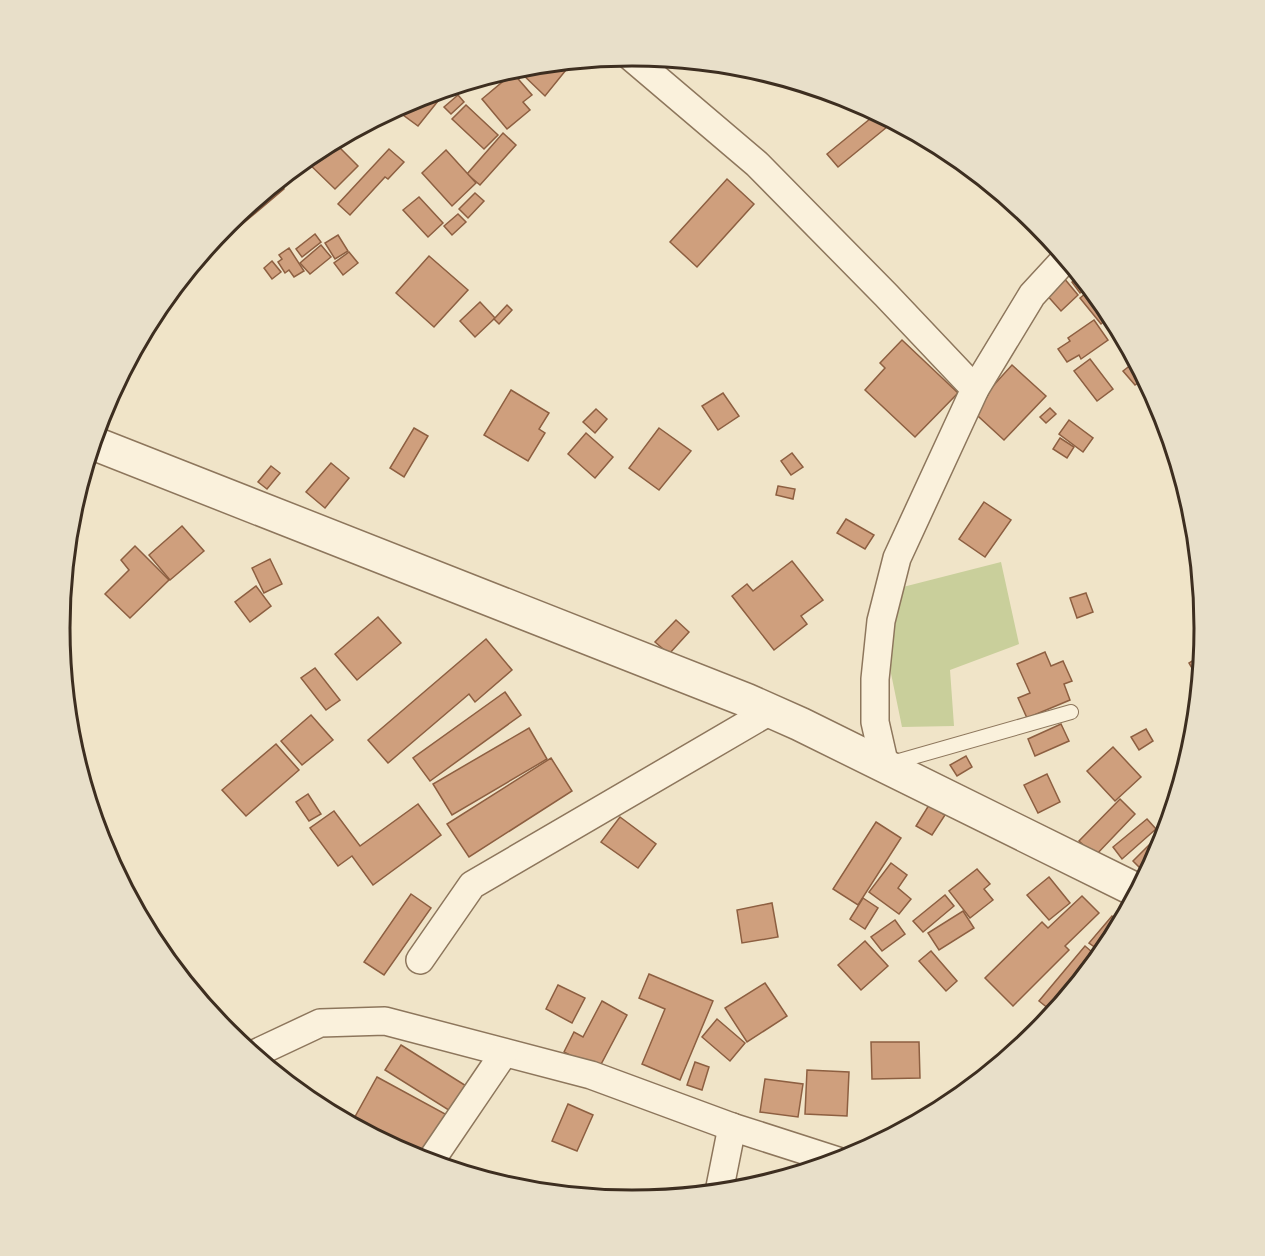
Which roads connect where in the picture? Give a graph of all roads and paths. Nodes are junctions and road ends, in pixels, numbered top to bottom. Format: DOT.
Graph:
graph roads {
  1 [pos="642,66"];
  2 [pos="1061,264"];
  3 [pos="975,389"];
  4 [pos="101,445"];
  5 [pos="770,711"];
  6 [pos="1071,712"];
  7 [pos="885,766"];
  8 [pos="1131,888"];
  9 [pos="420,960"];
  10 [pos="261,1050"];
  11 [pos="504,1053"];
  12 [pos="732,1127"];
  13 [pos="436,1154"];
  14 [pos="823,1156"];
  15 [pos="720,1183"];
  1 -- 3 [label="street"];
  2 -- 3 [label="street"];
  3 -- 7 [label="street"];
  4 -- 5 [label="street"];
  5 -- 7 [label="street"];
  5 -- 9 [label="street"];
  6 -- 7 [label="lane"];
  7 -- 8 [label="street"];
  10 -- 11 [label="street"];
  11 -- 12 [label="street"];
  11 -- 13 [label="street"];
  12 -- 14 [label="street"];
  12 -- 15 [label="street"];
}
